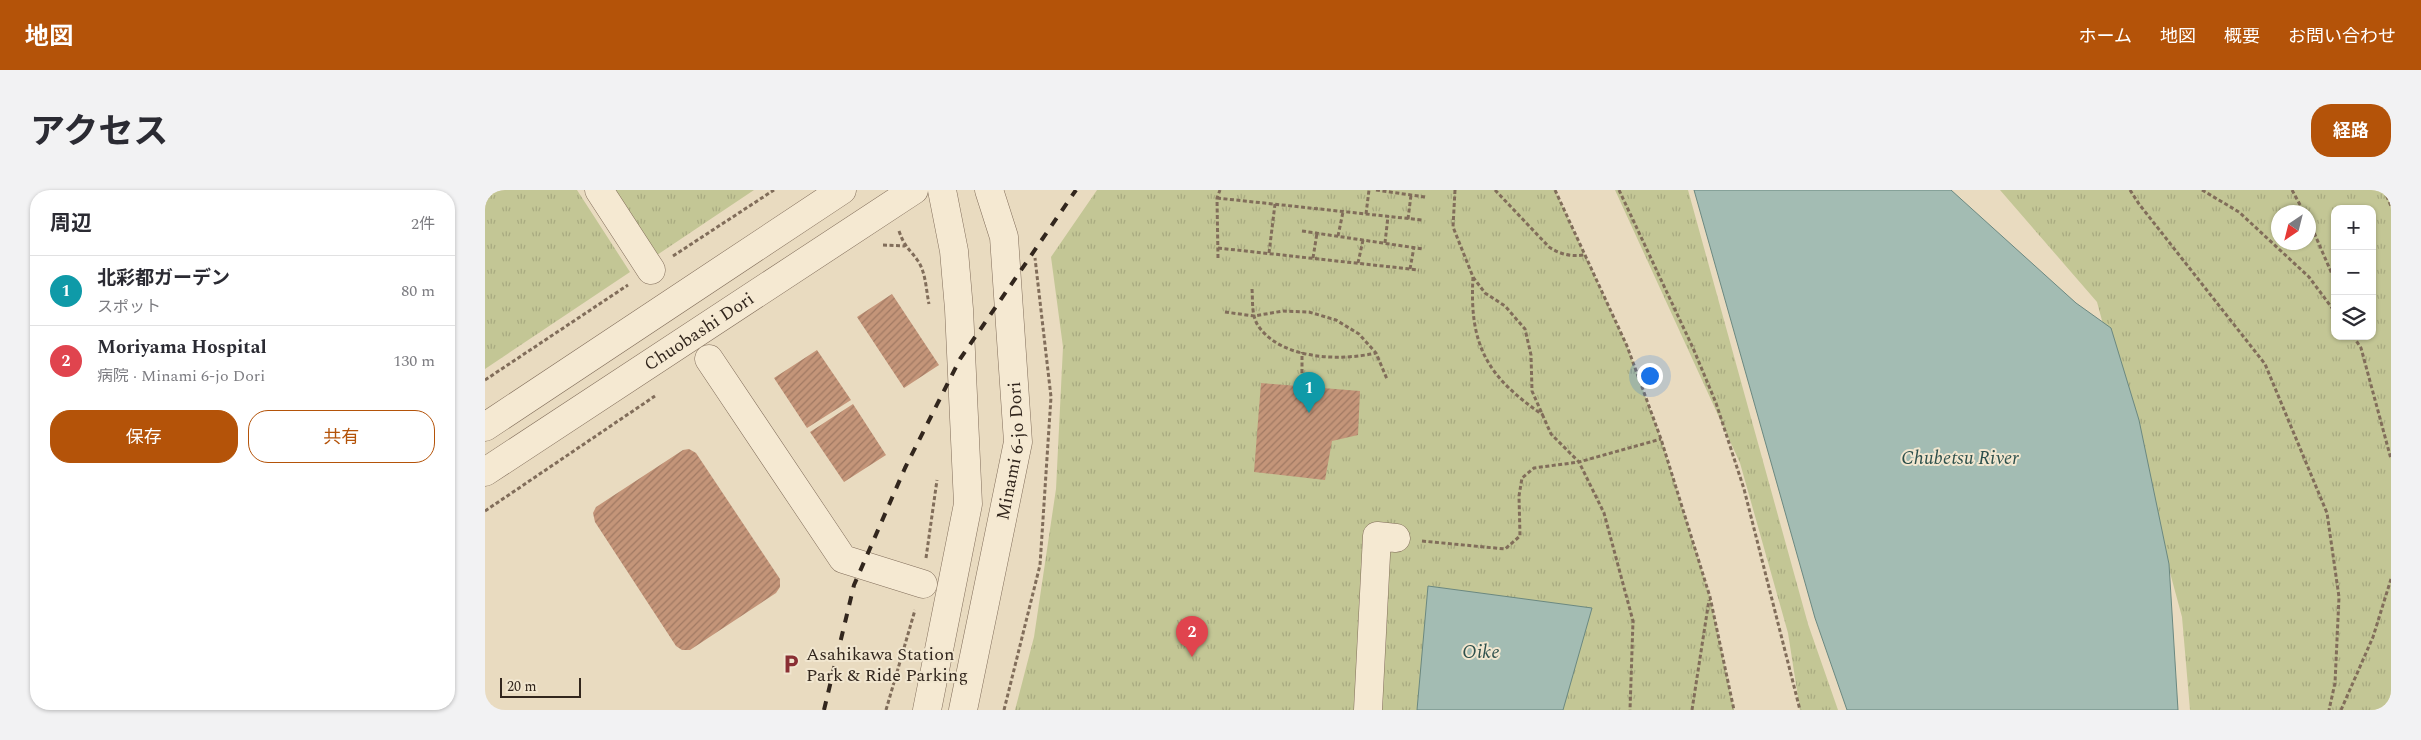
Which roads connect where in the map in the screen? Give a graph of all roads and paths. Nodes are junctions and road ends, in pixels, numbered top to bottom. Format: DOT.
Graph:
graph roads {
  1 [pos="599,190"];
  2 [pos="842,190"];
  3 [pos="914,190"];
  4 [pos="942,190"];
  5 [pos="989,190"];
  6 [pos="1220,190"];
  7 [pos="1369,190"];
  8 [pos="1377,190"];
  9 [pos="1455,190"];
  10 [pos="1495,190"];
  11 [pos="1555,190"];
  12 [pos="1619,190"];
  13 [pos="2130,190"];
  14 [pos="2202,190"];
  15 [pos="2292,190"];
  16 [pos="2384,190"];
  17 [pos="1393,191"];
  18 [pos="1411,195"];
  19 [pos="1425,197"];
  20 [pos="1217,198"];
  21 [pos="1275,204"];
  22 [pos="2300,205"];
  23 [pos="2391,206"];
  24 [pos="1343,212"];
  25 [pos="1366,214"];
  26 [pos="1388,216"];
  27 [pos="1408,219"];
  28 [pos="1422,220"];
  29 [pos="1302,231"];
  30 [pos="1317,233"];
  31 [pos="1339,236"];
  32 [pos="2316,237"];
  33 [pos="1363,240"];
  34 [pos="1385,243"];
  35 [pos="880,245"];
  36 [pos="1414,247"];
  37 [pos="1218,248"];
  38 [pos="1423,249"];
  39 [pos="1269,253"];
  40 [pos="1584,255"];
  41 [pos="1218,258"];
  42 [pos="1313,258"];
  43 [pos="1358,264"];
  44 [pos="1410,269"];
  45 [pos="651,270"];
  46 [pos="1419,270"];
  47 [pos="2331,272"];
  48 [pos="1473,277"];
  49 [pos="1252,289"];
  50 [pos="929,305"];
  51 [pos="2331,307"];
  52 [pos="1225,312"];
  53 [pos="1254,316"];
  54 [pos="2357,340"];
  55 [pos="1303,352"];
  56 [pos="1376,353"];
  57 [pos="709,359"];
  58 [pos="1387,379"];
  59 [pos="1302,386"];
  60 [pos="1543,416"];
  61 [pos="485,427"];
  62 [pos="1661,438"];
  63 [pos="2391,459"];
  64 [pos="1579,462"];
  65 [pos="485,472"];
  66 [pos="938,476"];
  67 [pos="508,495"];
  68 [pos="485,511"];
  69 [pos="1396,538"];
  70 [pos="2391,579"];
  71 [pos="923,584"];
  72 [pos="1710,596"];
  73 [pos="886,710"];
  74 [pos="927,710"];
  75 [pos="963,710"];
  76 [pos="1368,710"];
  77 [pos="1630,710"];
  78 [pos="1692,710"];
  79 [pos="1734,710"];
  80 [pos="1800,710"];
  81 [pos="2329,710"];
  82 [pos="2341,710"];
  1 -- 45 [label="street"];
  2 -- 61 [label="street"];
  3 -- 65 [label="street, Chuobashi Dori"];
  4 -- 74 [label="street, Minami 6-jo Dori"];
  5 -- 75 [label="street, Minami 6-jo Dori"];
  6 -- 20 [label="path"];
  7 -- 25 [label="path"];
  8 -- 17 [label="path"];
  9 -- 48 [label="path"];
  10 -- 40 [label="path"];
  11 -- 40 [label="path"];
  12 -- 80 [label="path"];
  13 -- 81 [label="path"];
  14 -- 51 [label="path"];
  15 -- 22 [label="path"];
  16 -- 23 [label="path"];
  17 -- 18 [label="path"];
  18 -- 19 [label="path"];
  18 -- 27 [label="path"];
  20 -- 21 [label="path"];
  20 -- 37 [label="path"];
  21 -- 24 [label="path"];
  21 -- 39 [label="path"];
  24 -- 25 [label="path"];
  24 -- 31 [label="path"];
  25 -- 26 [label="path"];
  26 -- 27 [label="path"];
  26 -- 34 [label="path"];
  27 -- 28 [label="path"];
  29 -- 30 [label="path"];
  30 -- 31 [label="path"];
  30 -- 42 [label="path"];
  31 -- 33 [label="path"];
  32 -- 47 [label="path"];
  33 -- 34 [label="path"];
  33 -- 43 [label="path"];
  34 -- 36 [label="path"];
  35 -- 50 [label="path"];
  36 -- 38 [label="path"];
  36 -- 44 [label="path"];
  37 -- 39 [label="path"];
  37 -- 41 [label="path"];
  39 -- 42 [label="path"];
  40 -- 62 [label="path"];
  42 -- 43 [label="path"];
  43 -- 44 [label="path"];
  44 -- 46 [label="path"];
  48 -- 60 [label="path"];
  48 -- 60 [label="path"];
  49 -- 53 [label="path"];
  52 -- 53 [label="path"];
  53 -- 55 [label="path"];
  53 -- 56 [label="path"];
  54 -- 63 [label="path"];
  55 -- 56 [label="path"];
  55 -- 59 [label="path"];
  56 -- 58 [label="path"];
  57 -- 71 [label="street"];
  60 -- 64 [label="path"];
  62 -- 64 [label="path"];
  62 -- 72 [label="path"];
  64 -- 69 [label="path"];
  64 -- 77 [label="path"];
  66 -- 71 [label="path"];
  67 -- 68 [label="path"];
  69 -- 76 [label="street"];
  70 -- 82 [label="path"];
  71 -- 73 [label="path"];
  72 -- 78 [label="path"];
  72 -- 79 [label="path"];
}
